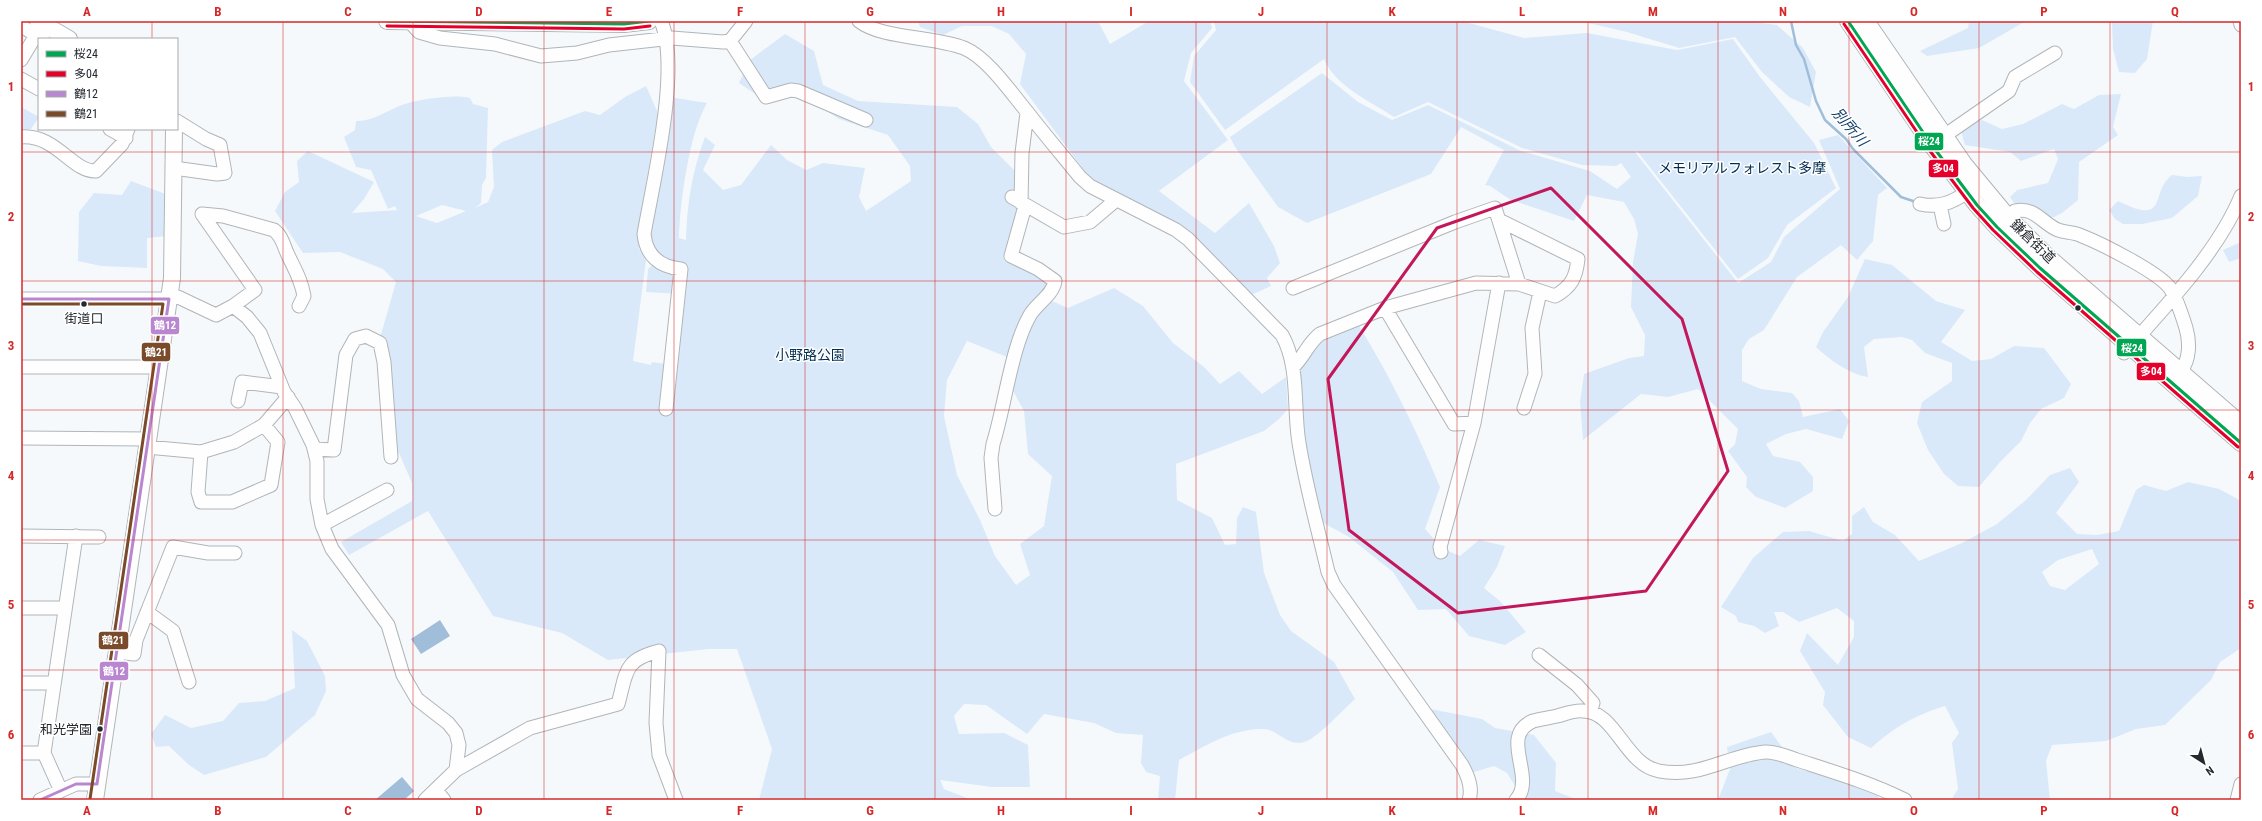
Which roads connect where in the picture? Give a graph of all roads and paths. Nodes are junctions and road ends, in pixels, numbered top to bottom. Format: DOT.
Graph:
graph roads {
  1 [pos="388,21"];
  2 [pos="409,21"];
  3 [pos="649,21"];
  4 [pos="661,21"];
  5 [pos="746,21"];
  6 [pos="859,21"];
  7 [pos="1848,21"];
  8 [pos="1866,21"];
  9 [pos="2240,21"];
  10 [pos="545,22"];
  11 [pos="2241,25"];
  12 [pos="21,26"];
  13 [pos="39,32"];
  14 [pos="65,38"];
  15 [pos="667,40"];
  16 [pos="730,41"];
  17 [pos="2055,53"];
  18 [pos="21,60"];
  19 [pos="21,79"];
  20 [pos="38,88"];
  21 [pos="1027,113"];
  22 [pos="866,120"];
  23 [pos="178,122"];
  24 [pos="114,130"];
  25 [pos="174,130"];
  26 [pos="127,133"];
  27 [pos="1944,136"];
  28 [pos="21,137"];
  29 [pos="174,168"];
  30 [pos="1967,192"];
  31 [pos="2241,196"];
  32 [pos="1116,200"];
  33 [pos="1019,202"];
  34 [pos="1920,204"];
  35 [pos="1940,205"];
  36 [pos="1499,220"];
  37 [pos="2002,222"];
  38 [pos="1944,224"];
  39 [pos="1499,283"];
  40 [pos="1519,284"];
  41 [pos="1293,288"];
  42 [pos="1540,292"];
  43 [pos="2173,296"];
  44 [pos="21,299"];
  45 [pos="169,299"];
  46 [pos="233,306"];
  47 [pos="299,306"];
  48 [pos="1385,308"];
  49 [pos="2131,345"];
  50 [pos="21,367"];
  51 [pos="159,367"];
  52 [pos="1293,367"];
  53 [pos="2181,371"];
  54 [pos="285,392"];
  55 [pos="238,402"];
  56 [pos="1524,408"];
  57 [pos="666,409"];
  58 [pos="1474,423"];
  59 [pos="2241,424"];
  60 [pos="264,425"];
  61 [pos="21,438"];
  62 [pos="148,443"];
  63 [pos="2241,443"];
  64 [pos="314,449"];
  65 [pos="201,452"];
  66 [pos="391,457"];
  67 [pos="387,490"];
  68 [pos="995,508"];
  69 [pos="322,525"];
  70 [pos="21,536"];
  71 [pos="76,536"];
  72 [pos="99,537"];
  73 [pos="1441,552"];
  74 [pos="235,553"];
  75 [pos="21,608"];
  76 [pos="65,608"];
  77 [pos="147,612"];
  78 [pos="117,652"];
  79 [pos="1538,656"];
  80 [pos="189,682"];
  81 [pos="21,683"];
  82 [pos="54,684"];
  83 [pos="1590,712"];
  84 [pos="21,753"];
  85 [pos="44,753"];
  86 [pos="456,770"];
  87 [pos="98,784"];
  88 [pos="2241,784"];
  89 [pos="436,790"];
  90 [pos="61,791"];
  91 [pos="1887,796"];
  92 [pos="40,800"];
  93 [pos="95,800"];
  94 [pos="425,800"];
  95 [pos="444,800"];
  96 [pos="676,800"];
  97 [pos="1469,800"];
  98 [pos="1516,800"];
  99 [pos="1905,800"];
  100 [pos="2237,800"];
  1 -- 2 [label="main road"];
  2 -- 10 [label="main road"];
  2 -- 15 [label="street"];
  3 -- 10 [label="main road"];
  4 -- 15 [label="street"];
  5 -- 16 [label="street"];
  6 -- 21 [label="street"];
  7 -- 30 [label="main road, 鎌倉街道"];
  8 -- 27 [label="main road, 鎌倉街道"];
  9 -- 11 [label="street"];
  12 -- 13 [label="street"];
  13 -- 14 [label="main road"];
  13 -- 18 [label="street"];
  15 -- 16 [label="street"];
  15 -- 57 [label="street"];
  16 -- 22 [label="street"];
  17 -- 27 [label="street"];
  19 -- 20 [label="street"];
  21 -- 32 [label="street"];
  21 -- 33 [label="street"];
  23 -- 29 [label="street"];
  24 -- 26 [label="street"];
  25 -- 29 [label="main road"];
  26 -- 28 [label="street"];
  27 -- 37 [label="main road, 鎌倉街道"];
  29 -- 45 [label="main road"];
  30 -- 35 [label="street"];
  30 -- 37 [label="main road, 鎌倉街道"];
  31 -- 43 [label="street"];
  32 -- 33 [label="street"];
  32 -- 52 [label="street"];
  33 -- 68 [label="street"];
  34 -- 35 [label="street"];
  35 -- 38 [label="street"];
  36 -- 40 [label="street"];
  36 -- 41 [label="street"];
  36 -- 42 [label="street"];
  37 -- 43 [label="street"];
  37 -- 49 [label="main road, 鎌倉街道"];
  39 -- 40 [label="street"];
  39 -- 48 [label="street"];
  39 -- 58 [label="street"];
  40 -- 42 [label="street"];
  42 -- 56 [label="street"];
  43 -- 49 [label="street"];
  43 -- 53 [label="street"];
  44 -- 45 [label="street"];
  45 -- 46 [label="street"];
  45 -- 51 [label="main road"];
  46 -- 47 [label="street"];
  46 -- 54 [label="street"];
  48 -- 52 [label="street"];
  48 -- 58 [label="street"];
  49 -- 53 [label="main road, 鎌倉街道"];
  49 -- 63 [label="main road, 鎌倉街道"];
  50 -- 51 [label="street"];
  51 -- 62 [label="main road"];
  52 -- 97 [label="street"];
  53 -- 59 [label="main road, 鎌倉街道"];
  54 -- 55 [label="street"];
  54 -- 60 [label="street"];
  54 -- 64 [label="street"];
  58 -- 73 [label="street"];
  60 -- 65 [label="street"];
  60 -- 65 [label="street"];
  61 -- 62 [label="street"];
  62 -- 65 [label="street"];
  62 -- 78 [label="main road"];
  64 -- 66 [label="street"];
  64 -- 69 [label="street"];
  67 -- 69 [label="street"];
  69 -- 86 [label="street"];
  70 -- 71 [label="street"];
  71 -- 72 [label="street"];
  71 -- 76 [label="street"];
  74 -- 77 [label="street"];
  75 -- 76 [label="street"];
  76 -- 82 [label="street"];
  77 -- 78 [label="street"];
  77 -- 80 [label="street"];
  78 -- 87 [label="main road"];
  79 -- 83 [label="street"];
  81 -- 82 [label="street"];
  82 -- 85 [label="street"];
  83 -- 91 [label="street"];
  83 -- 98 [label="street"];
  84 -- 85 [label="street"];
  85 -- 90 [label="street"];
  86 -- 89 [label="street"];
  86 -- 96 [label="street"];
  87 -- 90 [label="street"];
  87 -- 93 [label="main road"];
  88 -- 100 [label="street"];
  89 -- 94 [label="street"];
  89 -- 95 [label="street"];
  90 -- 92 [label="street"];
  91 -- 99 [label="street"];
}
